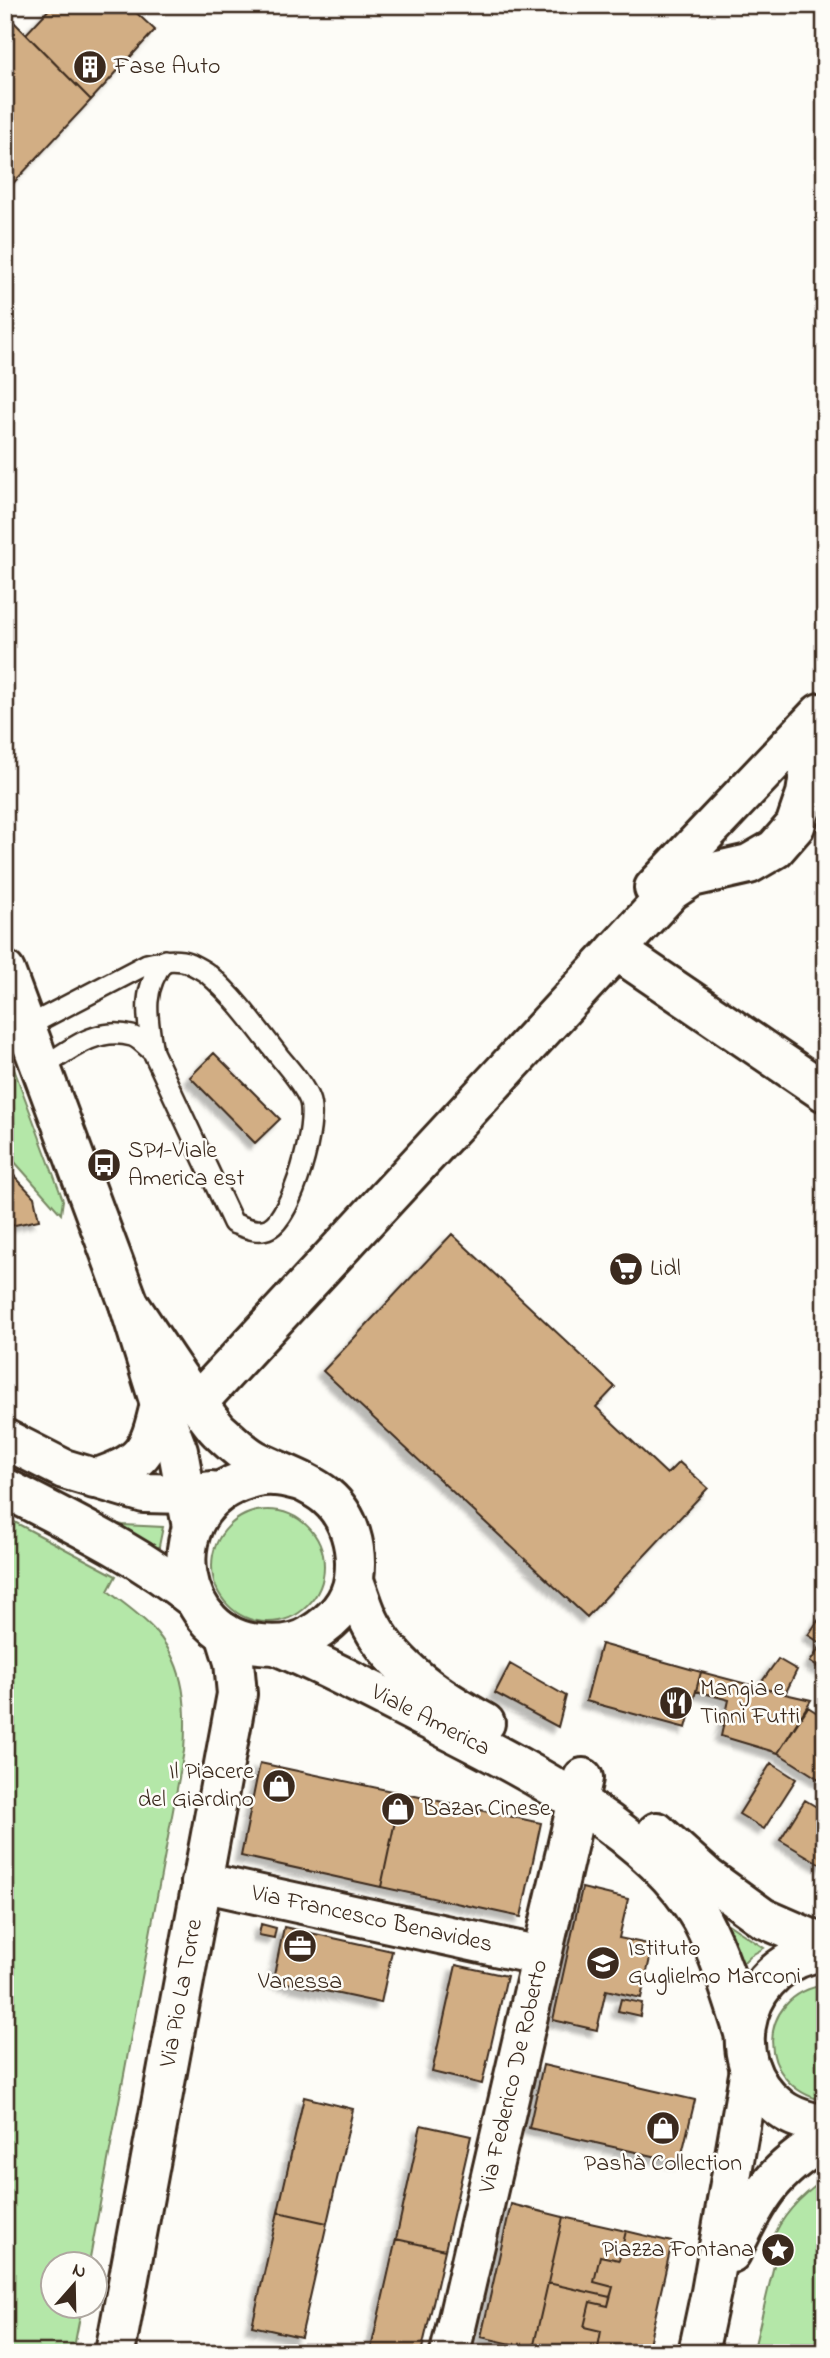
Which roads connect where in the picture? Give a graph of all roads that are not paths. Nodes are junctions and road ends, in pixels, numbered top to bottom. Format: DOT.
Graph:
graph roads {
  1 [pos="825,708"];
  2 [pos="825,726"];
  3 [pos="616,950"];
  4 [pos="165,960"];
  5 [pos="5,971"];
  6 [pos="26,1027"];
  7 [pos="153,1052"];
  8 [pos="42,1068"];
  9 [pos="825,1092"];
  10 [pos="180,1397"];
  11 [pos="5,1439"];
  12 [pos="94,1479"];
  13 [pos="300,1481"];
  14 [pos="5,1488"];
  15 [pos="201,1503"];
  16 [pos="354,1580"];
  17 [pos="194,1599"];
  18 [pos="225,1633"];
  19 [pos="278,1646"];
  20 [pos="581,1790"];
  21 [pos="201,1882"];
  22 [pos="825,1945"];
  23 [pos="825,1951"];
  24 [pos="541,1956"];
  25 [pos="747,2051"];
  26 [pos="825,2125"];
  27 [pos="825,2140"];
  28 [pos="711,2292"];
  29 [pos="115,2353"];
  30 [pos="450,2353"];
  31 [pos="698,2353"];
  1 -- 10 [label="street"];
  2 -- 3 [label="street"];
  3 -- 9 [label="street"];
  3 -- 10 [label="street"];
  4 -- 6 [label="lane"];
  4 -- 7 [label="lane"];
  4 -- 7 [label="lane"];
  5 -- 6 [label="street"];
  6 -- 8 [label="street"];
  7 -- 8 [label="lane"];
  8 -- 10 [label="street"];
  10 -- 12 [label="street"];
  10 -- 13 [label="street"];
  10 -- 15 [label="street"];
  11 -- 12 [label="street"];
  12 -- 15 [label="street"];
  13 -- 15 [label="street"];
  13 -- 16 [label="street"];
  14 -- 17 [label="street"];
  15 -- 17 [label="street"];
  16 -- 19 [label="street"];
  16 -- 20 [label="street, Viale America"];
  17 -- 18 [label="street"];
  18 -- 19 [label="street"];
  18 -- 21 [label="street, Via Pio La Torre"];
  19 -- 20 [label="street, Viale America"];
  20 -- 22 [label="street, Viale America"];
  20 -- 24 [label="street, Via Federico De Roberto"];
  20 -- 25 [label="street, Viale America"];
  21 -- 24 [label="street, Via Francesco Benavides"];
  21 -- 29 [label="street, Via Pio La Torre"];
  23 -- 25 [label="street"];
  24 -- 30 [label="street, Via Federico De Roberto"];
  25 -- 26 [label="street"];
  25 -- 28 [label="street"];
  27 -- 28 [label="street"];
  28 -- 31 [label="street"];
}
